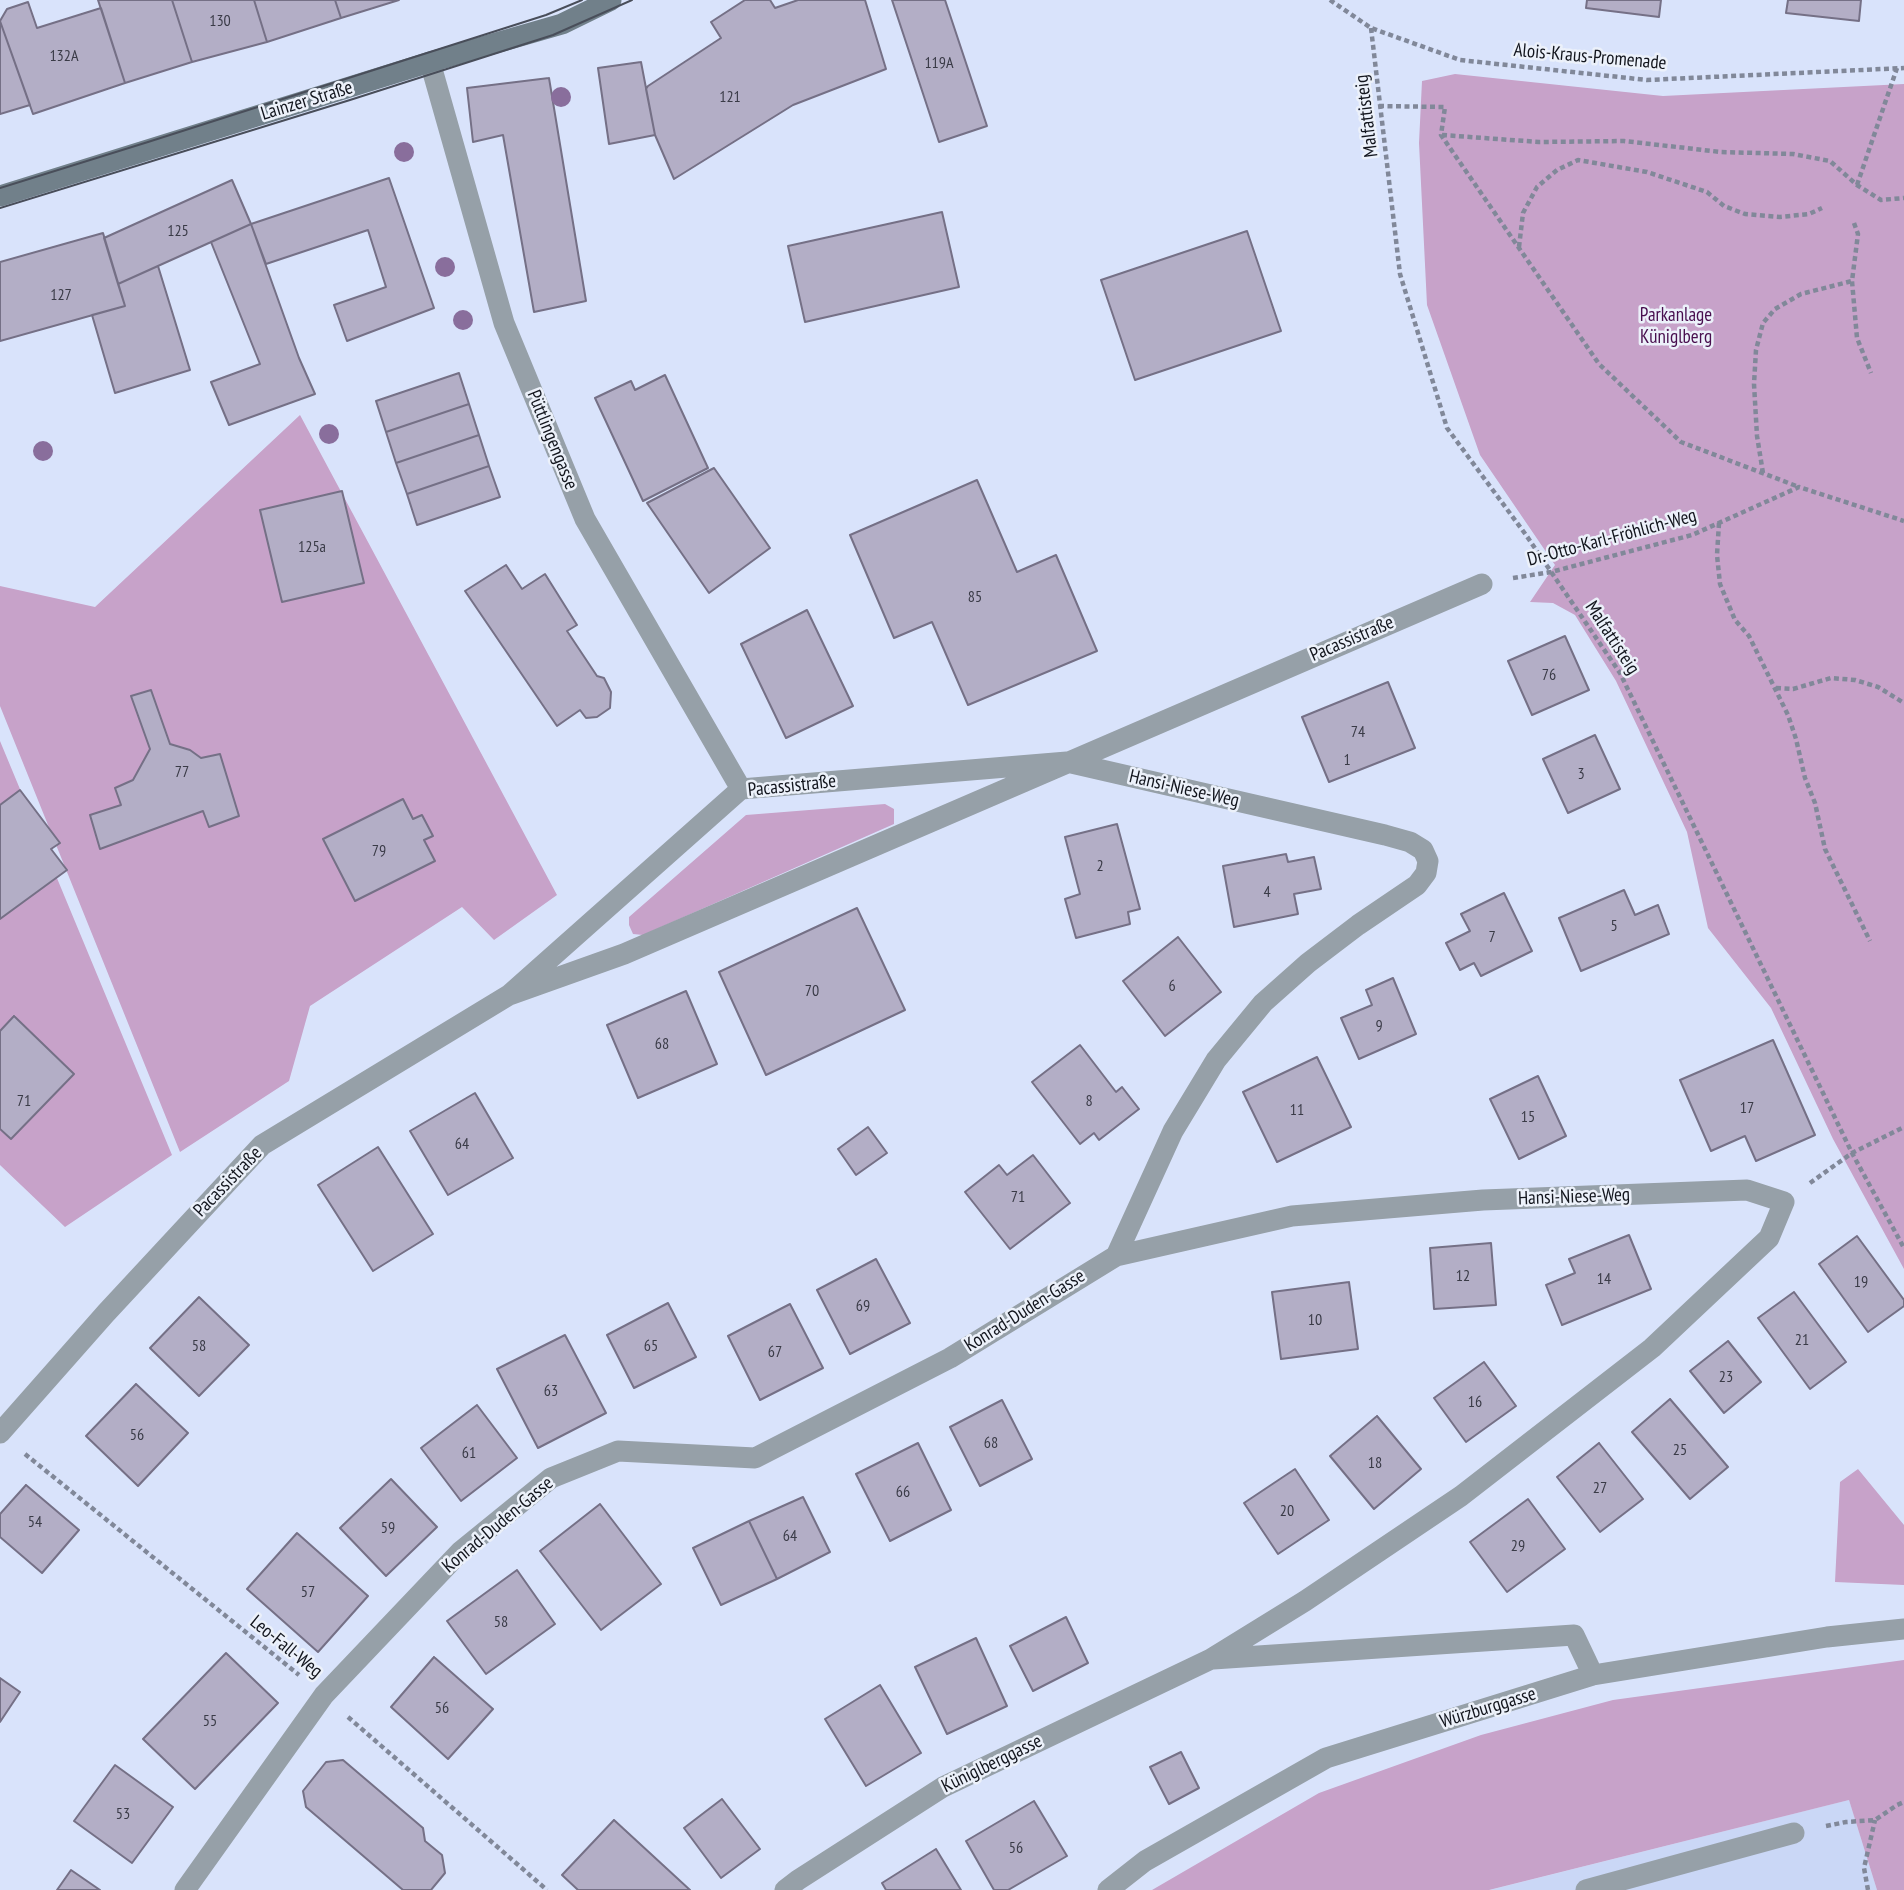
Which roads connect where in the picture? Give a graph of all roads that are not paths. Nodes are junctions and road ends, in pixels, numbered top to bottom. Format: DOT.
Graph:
graph roads {
  1 [pos="611,0"];
  2 [pos="430,62"];
  3 [pos="0,196"];
  4 [pos="1482,584"];
  5 [pos="1067,762"];
  6 [pos="741,789"];
  7 [pos="509,995"];
  8 [pos="1115,1256"];
  9 [pos="0,1433"];
  10 [pos="1904,1629"];
  11 [pos="1211,1659"];
  12 [pos="1593,1675"];
  13 [pos="1794,1833"];
  14 [pos="185,1890"];
  15 [pos="785,1890"];
  16 [pos="1108,1890"];
  17 [pos="1586,1890"];
  1 -- 2 [label="main road, Lainzer Straße"];
  2 -- 3 [label="main road, Lainzer Straße"];
  2 -- 6 [label="street, Püttlingengasse"];
  4 -- 5 [label="street, Pacassistraße"];
  5 -- 6 [label="street, Pacassistraße"];
  5 -- 7 [label="street, Pacassistraße"];
  5 -- 8 [label="street, Hansi-Niese-Weg"];
  6 -- 7 [label="street, Pacassistraße"];
  7 -- 9 [label="street, Pacassistraße"];
  8 -- 11 [label="street, Hansi-Niese-Weg"];
  8 -- 14 [label="street, Konrad-Duden-Gasse"];
  10 -- 12 [label="street, Würzburggasse"];
  11 -- 12 [label="street"];
  11 -- 15 [label="street, Küniglberggasse"];
  12 -- 16 [label="street, Würzburggasse"];
  13 -- 17 [label="street"];
}
